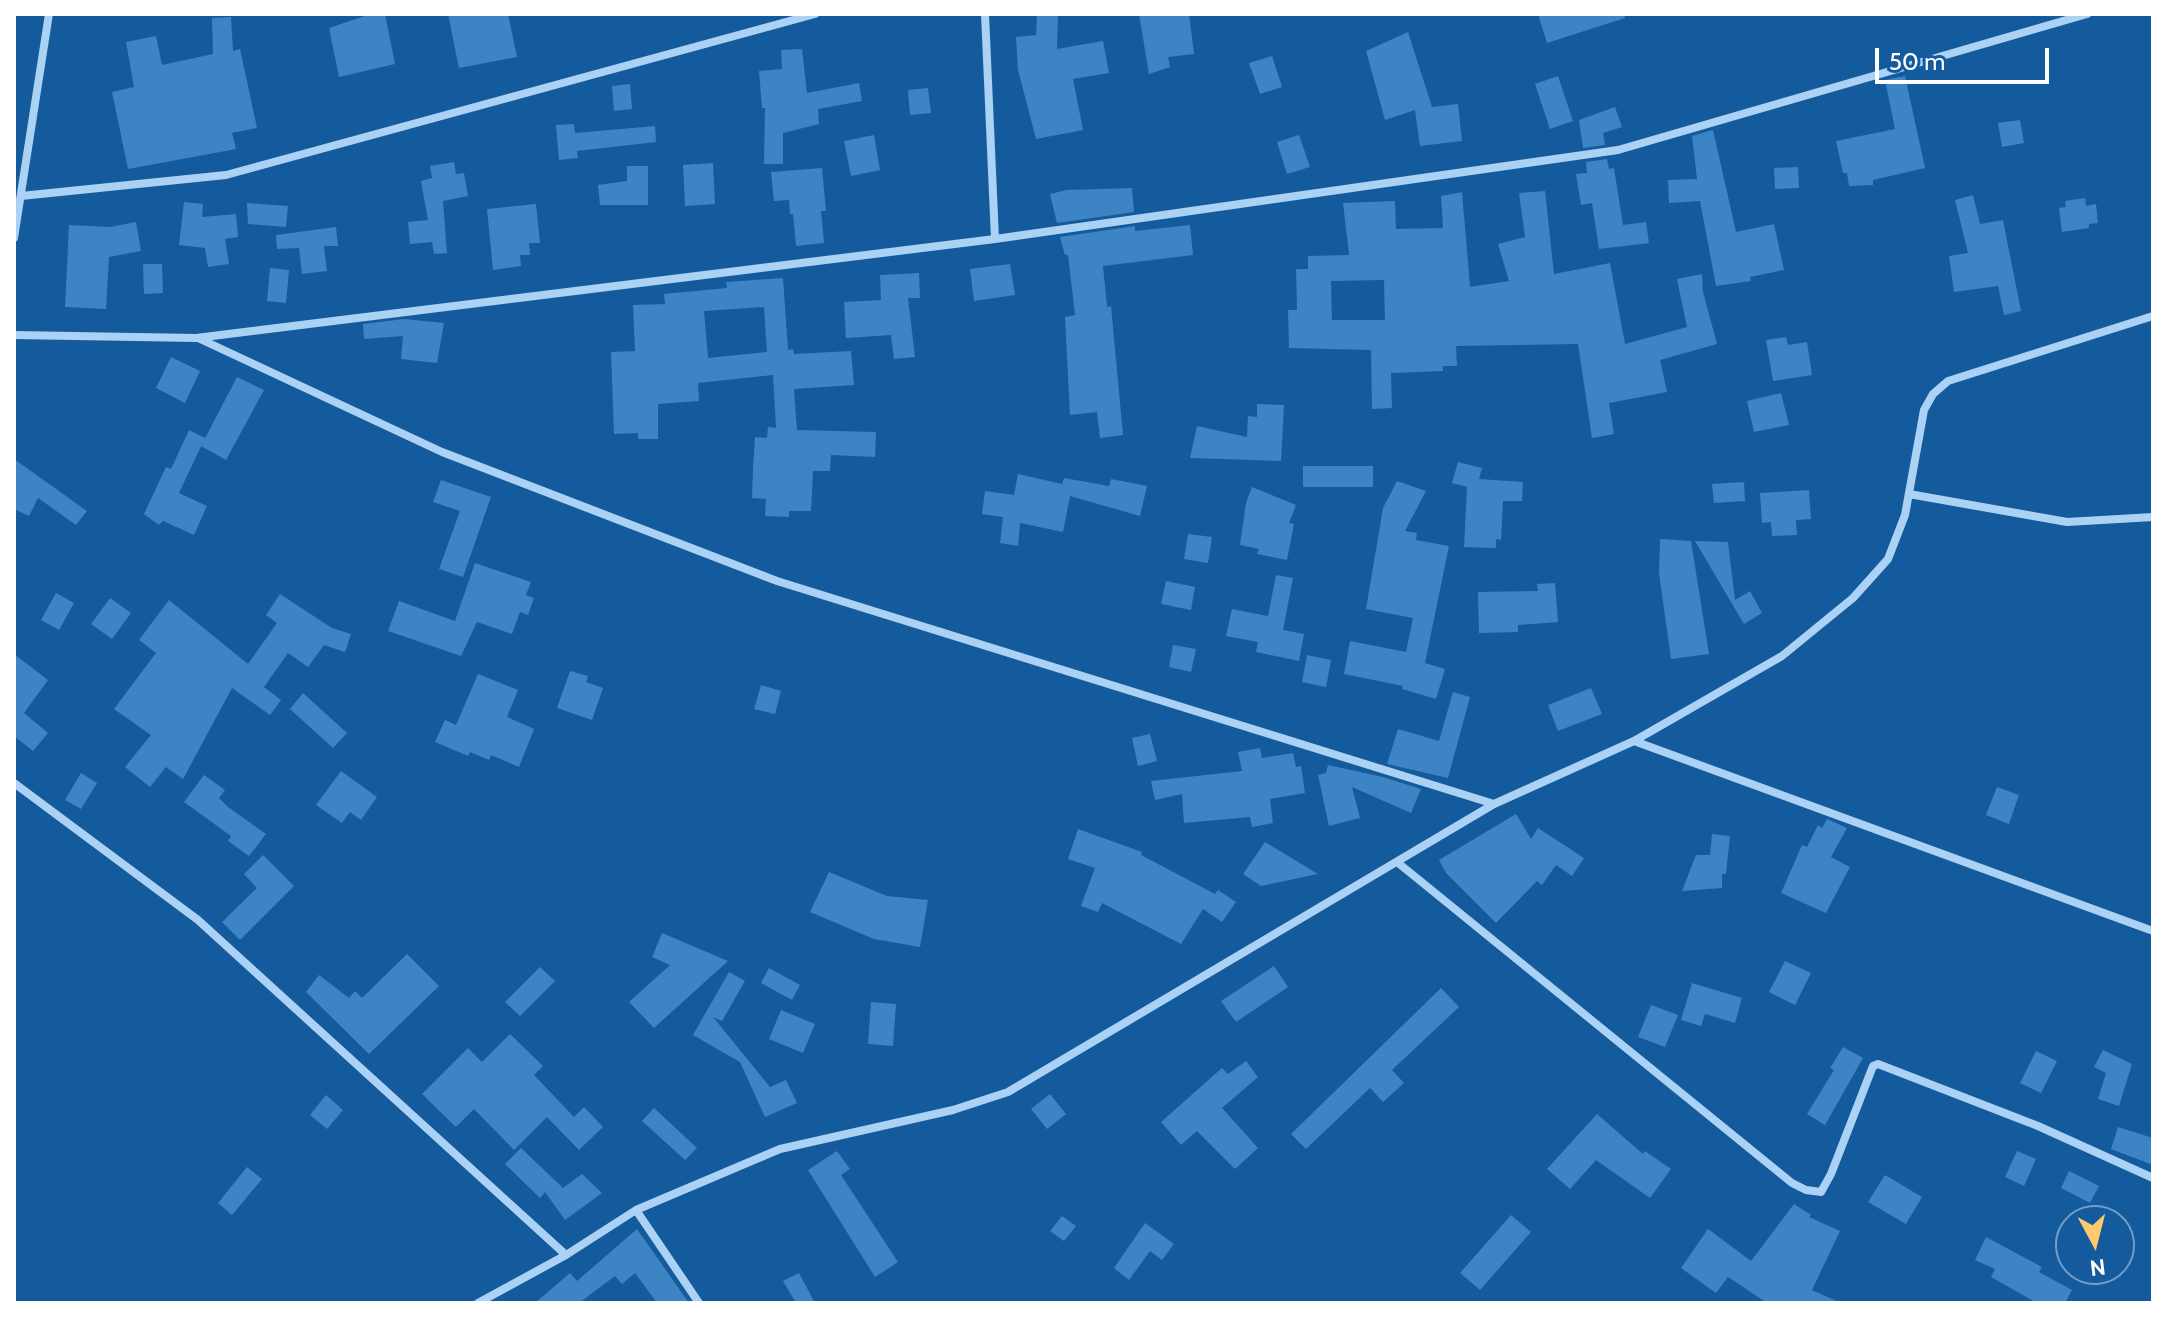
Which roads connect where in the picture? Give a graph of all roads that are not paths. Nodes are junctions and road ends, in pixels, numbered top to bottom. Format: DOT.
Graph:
graph roads {
  1 [pos="49,14"];
  2 [pos="815,14"];
  3 [pos="985,14"];
  4 [pos="2087,14"];
  5 [pos="21,196"];
  6 [pos="14,238"];
  7 [pos="995,239"];
  8 [pos="2153,316"];
  9 [pos="14,335"];
  10 [pos="196,338"];
  11 [pos="1909,494"];
  12 [pos="2153,517"];
  13 [pos="1634,741"];
  14 [pos="14,783"];
  15 [pos="1494,804"];
  16 [pos="1397,862"];
  17 [pos="2153,931"];
  18 [pos="2153,1178"];
  19 [pos="636,1210"];
  20 [pos="566,1255"];
  21 [pos="478,1303"];
  22 [pos="699,1303"];
  1 -- 5 [label="street"];
  2 -- 5 [label="street"];
  3 -- 7 [label="street"];
  4 -- 7 [label="street"];
  5 -- 6 [label="street"];
  7 -- 10 [label="street"];
  8 -- 11 [label="street"];
  9 -- 10 [label="street"];
  10 -- 15 [label="street"];
  11 -- 12 [label="street"];
  11 -- 13 [label="street"];
  13 -- 15 [label="street"];
  13 -- 17 [label="street"];
  14 -- 20 [label="street"];
  15 -- 16 [label="street"];
  16 -- 18 [label="street"];
  16 -- 19 [label="street"];
  19 -- 20 [label="street"];
  19 -- 22 [label="street"];
  20 -- 21 [label="street"];
}
